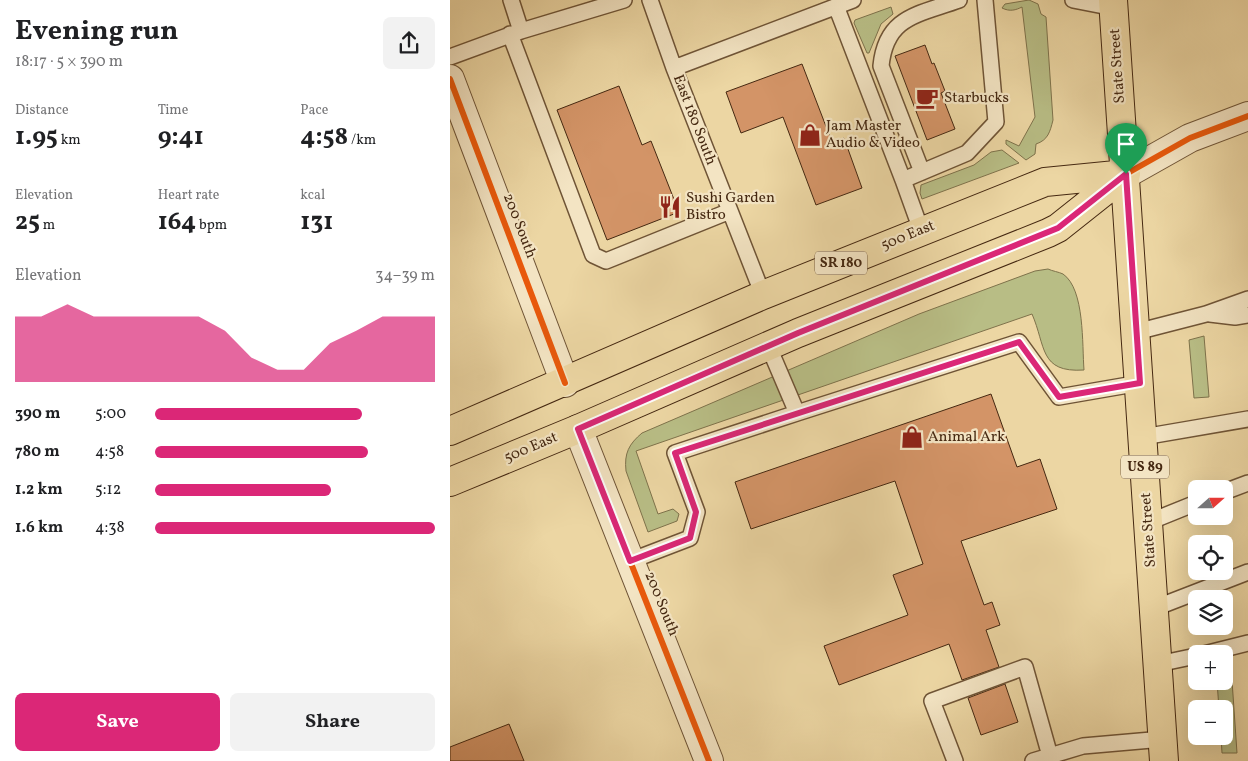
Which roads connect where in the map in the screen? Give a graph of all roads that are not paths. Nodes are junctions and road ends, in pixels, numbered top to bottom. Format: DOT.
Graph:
graph roads {
  1 [pos="510,0"];
  2 [pos="624,0"];
  3 [pos="650,0"];
  4 [pos="853,0"];
  5 [pos="959,0"];
  6 [pos="986,0"];
  7 [pos="1073,0"];
  8 [pos="1114,4"];
  9 [pos="836,6"];
  10 [pos="516,33"];
  11 [pos="450,57"];
  12 [pos="674,68"];
  13 [pos="450,79"];
  14 [pos="1248,116"];
  15 [pos="922,172"];
  16 [pos="1126,174"];
  17 [pos="903,180"];
  18 [pos="730,211"];
  19 [pos="921,230"];
  20 [pos="764,295"];
  21 [pos="1248,299"];
  22 [pos="1206,314"];
  23 [pos="1248,314"];
  24 [pos="1136,332"];
  25 [pos="768,346"];
  26 [pos="565,383"];
  27 [pos="1140,383"];
  28 [pos="797,413"];
  29 [pos="1248,419"];
  30 [pos="578,429"];
  31 [pos="450,431"];
  32 [pos="1143,437"];
  33 [pos="450,482"];
  34 [pos="1248,483"];
  35 [pos="1233,489"];
  36 [pos="1188,506"];
  37 [pos="1149,522"];
  38 [pos="630,561"];
  39 [pos="1248,572"];
  40 [pos="1154,608"];
  41 [pos="1248,643"];
  42 [pos="1233,647"];
  43 [pos="1188,658"];
  44 [pos="1158,664"];
  45 [pos="1164,750"];
  46 [pos="1050,756"];
  47 [pos="709,761"];
  48 [pos="955,761"];
  49 [pos="1033,761"];
  1 -- 10 [label="lane"];
  2 -- 10 [label="lane"];
  3 -- 12 [label="lane, East 180 South"];
  4 -- 9 [label="lane"];
  5 -- 15 [label="lane"];
  6 -- 15 [label="lane"];
  7 -- 8 [label="lane"];
  8 -- 16 [label="main road, State Street / US 89"];
  9 -- 12 [label="lane"];
  9 -- 17 [label="lane"];
  10 -- 11 [label="lane"];
  10 -- 18 [label="lane"];
  12 -- 18 [label="lane, East 180 South"];
  13 -- 26 [label="street, 200 South"];
  14 -- 16 [label="street, 500 East"];
  15 -- 17 [label="lane"];
  16 -- 19 [label="main road, 500 East / SR 180"];
  16 -- 24 [label="main road, State Street / US 89"];
  16 -- 25 [label="main road, 500 East"];
  17 -- 19 [label="lane"];
  18 -- 20 [label="lane, East 180 South"];
  19 -- 20 [label="main road, 500 East / SR 180"];
  20 -- 26 [label="main road, 500 East / SR 180"];
  21 -- 22 [label="lane"];
  22 -- 23 [label="lane"];
  22 -- 24 [label="lane"];
  24 -- 27 [label="main road, State Street / US 89"];
  25 -- 28 [label="lane"];
  25 -- 30 [label="main road, 500 East"];
  26 -- 31 [label="main road, 500 East / SR 180"];
  27 -- 28 [label="lane"];
  27 -- 32 [label="main road, State Street / US 89"];
  28 -- 38 [label="lane"];
  29 -- 32 [label="lane"];
  30 -- 33 [label="main road, 500 East"];
  30 -- 38 [label="street, 200 South"];
  32 -- 37 [label="main road, State Street / US 89"];
  34 -- 35 [label="lane"];
  36 -- 37 [label="lane"];
  37 -- 40 [label="main road, State Street / US 89"];
  38 -- 47 [label="street, 200 South"];
  39 -- 40 [label="lane"];
  40 -- 44 [label="main road, State Street / US 89"];
  41 -- 42 [label="lane"];
  43 -- 44 [label="lane"];
  44 -- 45 [label="main road, State Street / US 89"];
  45 -- 46 [label="lane"];
  46 -- 48 [label="lane"];
  46 -- 49 [label="lane"];
}
